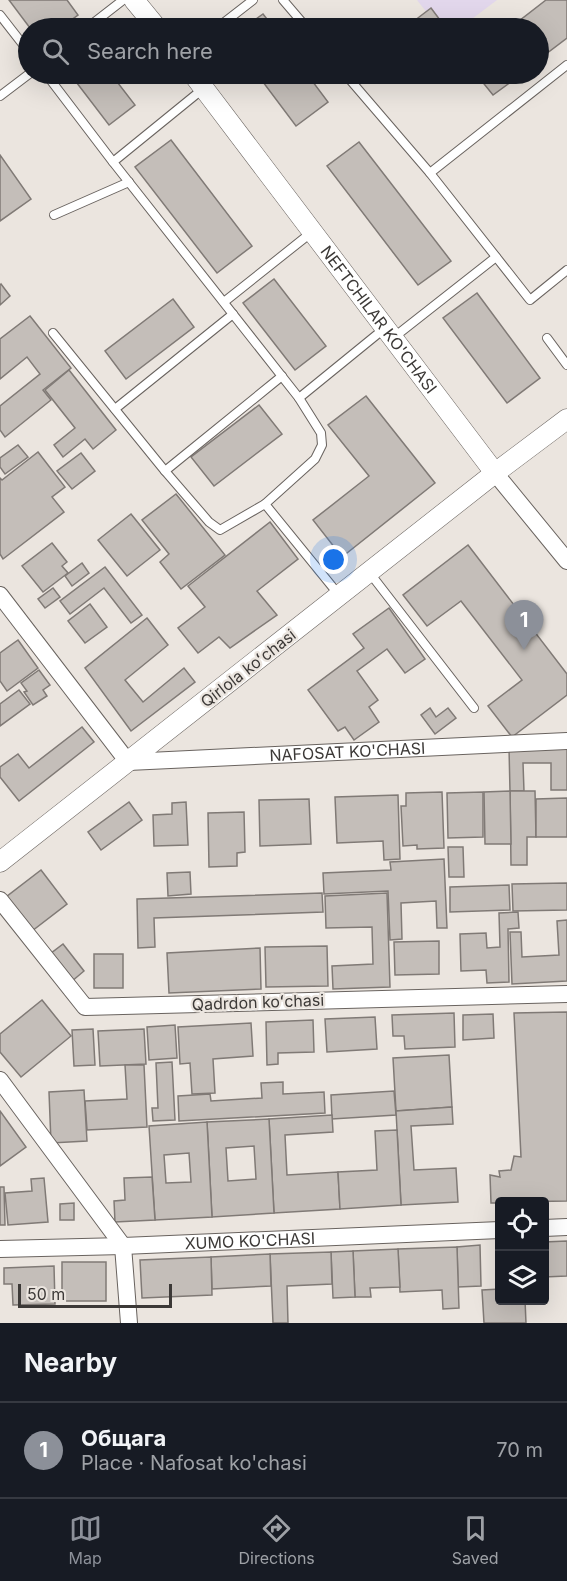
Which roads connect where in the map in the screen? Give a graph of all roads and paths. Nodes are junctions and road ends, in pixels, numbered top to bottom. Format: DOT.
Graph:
graph roads {
  1 [pos="123,0"];
  2 [pos="134,0"];
  3 [pos="253,0"];
  4 [pos="283,0"];
  5 [pos="0,15"];
  6 [pos="100,18"];
  7 [pos="149,18"];
  8 [pos="229,18"];
  9 [pos="298,18"];
  10 [pos="18,38"];
  11 [pos="567,65"];
  12 [pos="549,79"];
  13 [pos="18,82"];
  14 [pos="54,84"];
  15 [pos="194,84"];
  16 [pos="201,84"];
  17 [pos="354,84"];
  18 [pos="543,84"];
  19 [pos="0,96"];
  20 [pos="113,162"];
  21 [pos="430,173"];
  22 [pos="129,182"];
  23 [pos="54,215"];
  24 [pos="312,232"];
  25 [pos="496,257"];
  26 [pos="567,270"];
  27 [pos="224,302"];
  28 [pos="233,314"];
  29 [pos="53,333"];
  30 [pos="389,333"];
  31 [pos="547,338"];
  32 [pos="567,365"];
  33 [pos="282,376"];
  34 [pos="299,398"];
  35 [pos="115,409"];
  36 [pos="567,419"];
  37 [pos="165,471"];
  38 [pos="495,473"];
  39 [pos="264,504"];
  40 [pos="567,561"];
  41 [pos="369,572"];
  42 [pos="0,595"];
  43 [pos="340,595"];
  44 [pos="474,708"];
  45 [pos="567,741"];
  46 [pos="128,762"];
  47 [pos="0,862"];
  48 [pos="0,900"];
  49 [pos="567,994"];
  50 [pos="0,1080"];
  51 [pos="567,1227"];
  52 [pos="549,1228"];
  53 [pos="495,1230"];
  54 [pos="123,1246"];
  55 [pos="0,1249"];
  56 [pos="129,1323"];
  1 -- 6 [label="lane"];
  2 -- 7 [label="street"];
  3 -- 8 [label="lane"];
  4 -- 9 [label="lane"];
  5 -- 10 [label="lane"];
  11 -- 12 [label="lane"];
  13 -- 19 [label="lane"];
  14 -- 20 [label="lane"];
  15 -- 20 [label="lane"];
  16 -- 24 [label="street, NEFTCHILAR KO'CHASI"];
  17 -- 21 [label="lane"];
  18 -- 21 [label="lane"];
  20 -- 22 [label="lane"];
  21 -- 25 [label="lane"];
  22 -- 23 [label="lane"];
  22 -- 27 [label="lane"];
  24 -- 27 [label="lane"];
  24 -- 30 [label="street, NEFTCHILAR KO'CHASI"];
  25 -- 26 [label="lane"];
  25 -- 30 [label="lane"];
  27 -- 28 [label="lane"];
  28 -- 33 [label="lane"];
  28 -- 35 [label="lane"];
  29 -- 35 [label="lane"];
  30 -- 34 [label="lane"];
  30 -- 38 [label="street, NEFTCHILAR KO'CHASI"];
  31 -- 32 [label="lane"];
  33 -- 34 [label="lane"];
  33 -- 37 [label="lane"];
  34 -- 39 [label="lane"];
  35 -- 37 [label="lane"];
  36 -- 38 [label="street, Qirlola koʻchasi"];
  37 -- 39 [label="lane"];
  38 -- 40 [label="street, NEFTCHILAR KO'CHASI"];
  38 -- 41 [label="street, Qirlola koʻchasi"];
  39 -- 43 [label="lane"];
  41 -- 43 [label="street, Qirlola koʻchasi"];
  41 -- 44 [label="lane"];
  42 -- 46 [label="street"];
  43 -- 46 [label="street, Qirlola koʻchasi"];
  45 -- 46 [label="street, NAFOSAT KO'CHASI"];
  46 -- 47 [label="street, Qirlola koʻchasi"];
  48 -- 49 [label="street, Qadrdon koʻchasi"];
  50 -- 54 [label="street"];
  51 -- 52 [label="street"];
  53 -- 54 [label="street, XUMO KO'CHASI"];
  54 -- 55 [label="street, XUMO KO'CHASI"];
  54 -- 56 [label="street"];
}
